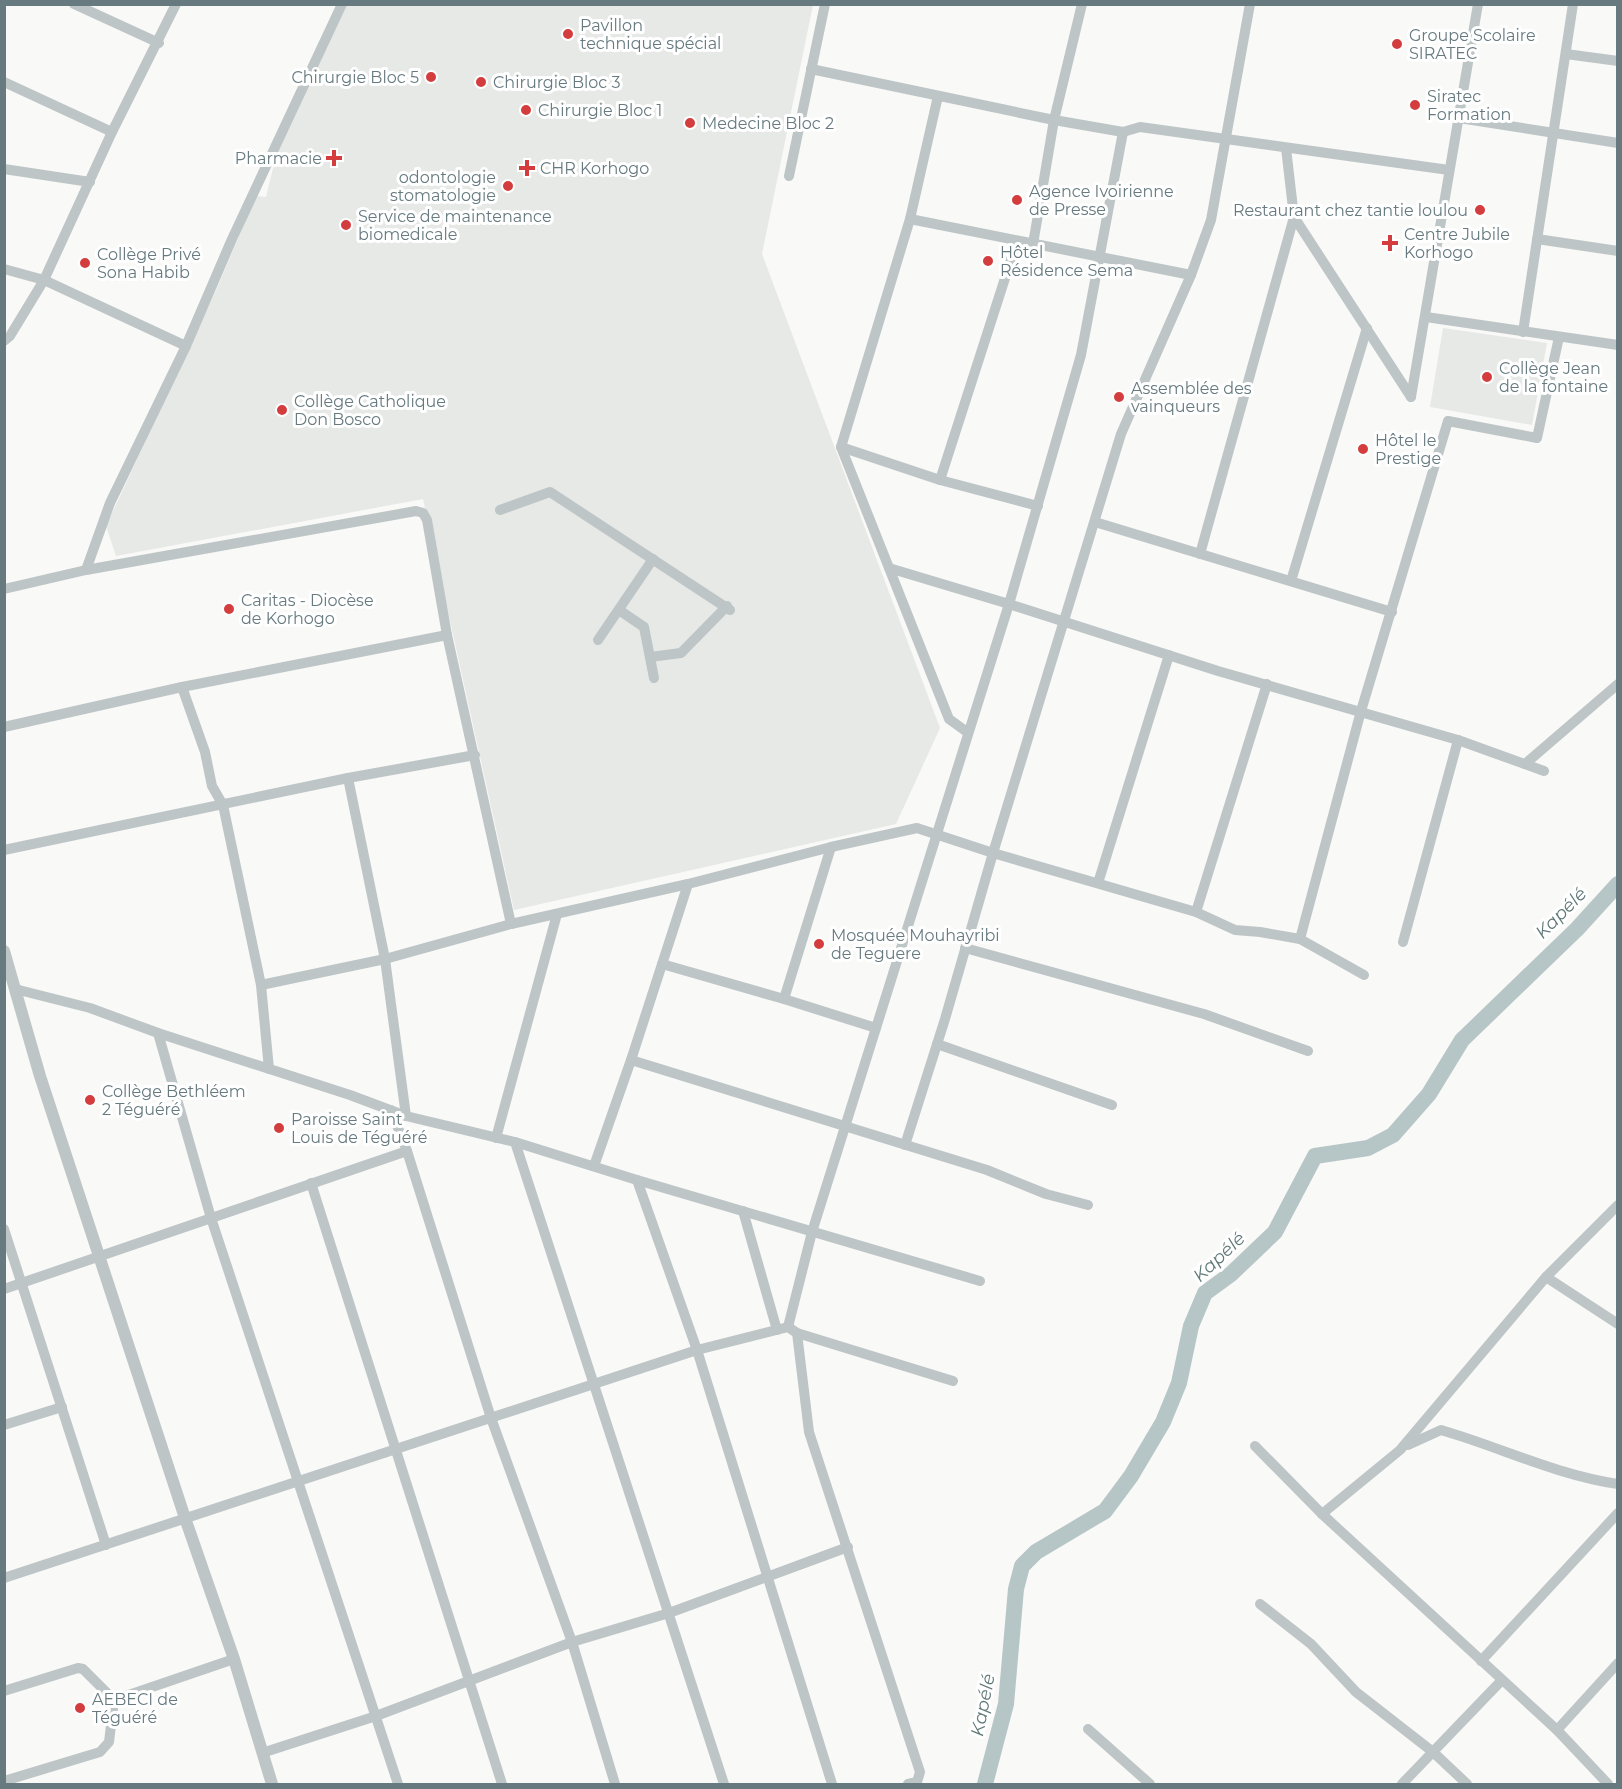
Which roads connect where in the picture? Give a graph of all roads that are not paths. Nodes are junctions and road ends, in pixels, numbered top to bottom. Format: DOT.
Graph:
graph roads {
  1 [pos="74,4"];
  2 [pos="176,4"];
  3 [pos="342,4"];
  4 [pos="825,4"];
  5 [pos="1082,4"];
  6 [pos="1250,4"];
  7 [pos="1478,4"];
  8 [pos="1573,4"];
  9 [pos="159,43"];
  10 [pos="1566,54"];
  11 [pos="1617,60"];
  12 [pos="811,69"];
  13 [pos="4,82"];
  14 [pos="938,96"];
  15 [pos="1459,118"];
  16 [pos="1054,120"];
  17 [pos="112,132"];
  18 [pos="1123,132"];
  19 [pos="1554,133"];
  20 [pos="1225,140"];
  21 [pos="1617,143"];
  22 [pos="1286,148"];
  23 [pos="4,169"];
  24 [pos="1449,170"];
  25 [pos="789,176"];
  26 [pos="90,182"];
  27 [pos="1294,216"];
  28 [pos="910,219"];
  29 [pos="1537,239"];
  30 [pos="1017,241"];
  31 [pos="1033,244"];
  32 [pos="1617,251"];
  33 [pos="1100,257"];
  34 [pos="4,269"];
  35 [pos="1191,275"];
  36 [pos="44,280"];
  37 [pos="1426,317"];
  38 [pos="1367,328"];
  39 [pos="1523,332"];
  40 [pos="1558,337"];
  41 [pos="4,341"];
  42 [pos="1617,345"];
  43 [pos="186,346"];
  44 [pos="841,447"];
  45 [pos="940,480"];
  46 [pos="1038,506"];
  47 [pos="500,510"];
  48 [pos="1095,522"];
  49 [pos="1200,554"];
  50 [pos="653,559"];
  51 [pos="889,568"];
  52 [pos="86,570"];
  53 [pos="1291,581"];
  54 [pos="4,589"];
  55 [pos="1009,603"];
  56 [pos="619,610"];
  57 [pos="1392,612"];
  58 [pos="1063,622"];
  59 [pos="447,634"];
  60 [pos="598,640"];
  61 [pos="1169,655"];
  62 [pos="650,657"];
  63 [pos="654,678"];
  64 [pos="1267,684"];
  65 [pos="1617,684"];
  66 [pos="182,687"];
  67 [pos="1361,711"];
  68 [pos="4,727"];
  69 [pos="967,732"];
  70 [pos="1458,740"];
  71 [pos="475,756"];
  72 [pos="1525,764"];
  73 [pos="1544,771"];
  74 [pos="348,778"];
  75 [pos="223,805"];
  76 [pos="937,836"];
  77 [pos="831,847"];
  78 [pos="4,850"];
  79 [pos="993,853"];
  80 [pos="688,884"];
  81 [pos="1098,884"];
  82 [pos="1196,912"];
  83 [pos="557,914"];
  84 [pos="512,924"];
  85 [pos="1300,939"];
  86 [pos="1403,942"];
  87 [pos="965,948"];
  88 [pos="4,951"];
  89 [pos="385,959"];
  90 [pos="662,964"];
  91 [pos="1364,975"];
  92 [pos="261,985"];
  93 [pos="15,989"];
  94 [pos="784,999"];
  95 [pos="876,1028"];
  96 [pos="158,1033"];
  97 [pos="937,1044"];
  98 [pos="1308,1051"];
  99 [pos="631,1060"];
  100 [pos="269,1069"];
  101 [pos="1112,1105"];
  102 [pos="391,1110"];
  103 [pos="406,1116"];
  104 [pos="844,1126"];
  105 [pos="496,1138"];
  106 [pos="515,1142"];
  107 [pos="905,1145"];
  108 [pos="407,1151"];
  109 [pos="594,1166"];
  110 [pos="637,1180"];
  111 [pos="311,1183"];
  112 [pos="1617,1204"];
  113 [pos="1089,1205"];
  114 [pos="743,1211"];
  115 [pos="212,1218"];
  116 [pos="4,1229"];
  117 [pos="812,1232"];
  118 [pos="99,1258"];
  119 [pos="1546,1277"];
  120 [pos="980,1281"];
  121 [pos="22,1283"];
  122 [pos="4,1289"];
  123 [pos="1617,1324"];
  124 [pos="787,1330"];
  125 [pos="697,1350"];
  126 [pos="953,1381"];
  127 [pos="594,1384"];
  128 [pos="62,1407"];
  129 [pos="491,1418"];
  130 [pos="4,1425"];
  131 [pos="1255,1446"];
  132 [pos="394,1450"];
  133 [pos="1400,1450"];
  134 [pos="298,1481"];
  135 [pos="1617,1484"];
  136 [pos="1617,1513"];
  137 [pos="1322,1514"];
  138 [pos="185,1518"];
  139 [pos="106,1545"];
  140 [pos="848,1547"];
  141 [pos="4,1578"];
  142 [pos="768,1578"];
  143 [pos="1260,1604"];
  144 [pos="669,1613"];
  145 [pos="572,1642"];
  146 [pos="234,1659"];
  147 [pos="1481,1661"];
  148 [pos="1617,1663"];
  149 [pos="469,1680"];
  150 [pos="1502,1680"];
  151 [pos="4,1691"];
  152 [pos="114,1700"];
  153 [pos="376,1716"];
  154 [pos="1088,1729"];
  155 [pos="1557,1730"];
  156 [pos="1433,1752"];
  157 [pos="262,1753"];
  158 [pos="4,1781"];
  159 [pos="272,1785"];
  160 [pos="398,1785"];
  161 [pos="502,1785"];
  162 [pos="615,1785"];
  163 [pos="724,1785"];
  164 [pos="832,1785"];
  165 [pos="908,1785"];
  166 [pos="1150,1785"];
  167 [pos="1402,1785"];
  168 [pos="1467,1785"];
  169 [pos="1608,1785"];
  1 -- 9 [label="street"];
  2 -- 9 [label="street"];
  3 -- 43 [label="street"];
  4 -- 12 [label="street"];
  5 -- 16 [label="street"];
  6 -- 20 [label="street"];
  7 -- 15 [label="street"];
  8 -- 10 [label="street"];
  9 -- 17 [label="street"];
  10 -- 11 [label="street"];
  10 -- 19 [label="street"];
  12 -- 14 [label="street"];
  12 -- 25 [label="street"];
  13 -- 17 [label="street"];
  14 -- 16 [label="street"];
  14 -- 28 [label="street"];
  15 -- 19 [label="street"];
  15 -- 24 [label="street"];
  16 -- 18 [label="street"];
  16 -- 31 [label="street"];
  17 -- 26 [label="street"];
  18 -- 20 [label="street"];
  18 -- 33 [label="street"];
  19 -- 21 [label="street"];
  19 -- 29 [label="street"];
  20 -- 22 [label="street"];
  20 -- 35 [label="street"];
  22 -- 24 [label="street"];
  22 -- 27 [label="street"];
  23 -- 26 [label="street"];
  24 -- 37 [label="street"];
  26 -- 36 [label="street"];
  27 -- 38 [label="street"];
  27 -- 49 [label="street"];
  28 -- 30 [label="street"];
  28 -- 44 [label="street"];
  29 -- 32 [label="street"];
  29 -- 39 [label="street"];
  30 -- 31 [label="street"];
  30 -- 45 [label="street"];
  31 -- 33 [label="street"];
  33 -- 35 [label="street"];
  33 -- 46 [label="street"];
  34 -- 36 [label="street"];
  35 -- 48 [label="street"];
  36 -- 41 [label="street"];
  36 -- 43 [label="street"];
  37 -- 38 [label="street"];
  37 -- 39 [label="street"];
  38 -- 53 [label="street"];
  39 -- 40 [label="street"];
  40 -- 42 [label="street"];
  40 -- 57 [label="street"];
  43 -- 52 [label="street"];
  44 -- 45 [label="street"];
  44 -- 51 [label="street"];
  45 -- 46 [label="street"];
  46 -- 55 [label="street"];
  47 -- 50 [label="street"];
  48 -- 49 [label="street"];
  48 -- 58 [label="street"];
  49 -- 53 [label="street"];
  50 -- 56 [label="street"];
  50 -- 62 [label="street"];
  51 -- 55 [label="street"];
  51 -- 69 [label="street"];
  52 -- 54 [label="street"];
  52 -- 59 [label="street"];
  53 -- 57 [label="street"];
  55 -- 58 [label="street"];
  55 -- 69 [label="street"];
  56 -- 60 [label="street"];
  56 -- 62 [label="street"];
  57 -- 67 [label="street"];
  58 -- 61 [label="street"];
  58 -- 79 [label="street"];
  59 -- 66 [label="street"];
  59 -- 71 [label="street"];
  61 -- 64 [label="street"];
  61 -- 81 [label="street"];
  62 -- 63 [label="street"];
  64 -- 67 [label="street"];
  64 -- 82 [label="street"];
  65 -- 72 [label="street"];
  66 -- 68 [label="street"];
  66 -- 75 [label="street"];
  67 -- 70 [label="street"];
  67 -- 85 [label="street"];
  69 -- 76 [label="street"];
  70 -- 72 [label="street"];
  70 -- 86 [label="street"];
  71 -- 74 [label="street"];
  71 -- 84 [label="street"];
  72 -- 73 [label="street"];
  74 -- 75 [label="street"];
  74 -- 89 [label="street"];
  75 -- 78 [label="street"];
  75 -- 92 [label="street"];
  76 -- 77 [label="street"];
  76 -- 79 [label="street"];
  76 -- 95 [label="street"];
  77 -- 80 [label="street"];
  77 -- 94 [label="street"];
  79 -- 81 [label="street"];
  79 -- 87 [label="street"];
  80 -- 83 [label="street"];
  80 -- 90 [label="street"];
  81 -- 82 [label="street"];
  82 -- 85 [label="street"];
  83 -- 84 [label="street"];
  83 -- 105 [label="street"];
  84 -- 89 [label="street"];
  85 -- 91 [label="street"];
  87 -- 97 [label="street"];
  87 -- 98 [label="street"];
  88 -- 93 [label="street"];
  89 -- 92 [label="street"];
  89 -- 103 [label="street"];
  90 -- 94 [label="street"];
  90 -- 99 [label="street"];
  92 -- 100 [label="street"];
  93 -- 96 [label="street"];
  93 -- 118 [label="street"];
  94 -- 95 [label="street"];
  95 -- 104 [label="street"];
  96 -- 100 [label="street"];
  96 -- 115 [label="street"];
  97 -- 101 [label="street"];
  97 -- 107 [label="street"];
  99 -- 104 [label="street"];
  99 -- 109 [label="street"];
  100 -- 102 [label="street"];
  102 -- 103 [label="street"];
  102 -- 108 [label="street"];
  103 -- 105 [label="street"];
  104 -- 107 [label="street"];
  104 -- 117 [label="street"];
  105 -- 106 [label="street"];
  106 -- 109 [label="street"];
  106 -- 127 [label="street"];
  107 -- 113 [label="street"];
  108 -- 111 [label="street"];
  108 -- 129 [label="street"];
  109 -- 110 [label="street"];
  110 -- 114 [label="street"];
  110 -- 125 [label="street"];
  111 -- 115 [label="street"];
  111 -- 132 [label="street"];
  112 -- 119 [label="street"];
  114 -- 117 [label="street"];
  114 -- 124 [label="street"];
  115 -- 118 [label="street"];
  115 -- 134 [label="street"];
  116 -- 121 [label="street"];
  117 -- 120 [label="street"];
  117 -- 124 [label="street"];
  118 -- 121 [label="street"];
  118 -- 138 [label="street"];
  119 -- 123 [label="street"];
  119 -- 133 [label="street"];
  121 -- 122 [label="street"];
  121 -- 128 [label="street"];
  124 -- 125 [label="street"];
  124 -- 126 [label="street"];
  124 -- 140 [label="street"];
  125 -- 127 [label="street"];
  125 -- 142 [label="street"];
  127 -- 129 [label="street"];
  127 -- 144 [label="street"];
  128 -- 130 [label="street"];
  128 -- 139 [label="street"];
  129 -- 132 [label="street"];
  129 -- 145 [label="street"];
  131 -- 137 [label="street"];
  132 -- 134 [label="street"];
  132 -- 149 [label="street"];
  133 -- 135 [label="street"];
  133 -- 137 [label="street"];
  134 -- 138 [label="street"];
  134 -- 153 [label="street"];
  136 -- 147 [label="street"];
  137 -- 147 [label="street"];
  138 -- 139 [label="street"];
  138 -- 146 [label="street"];
  139 -- 141 [label="street"];
  140 -- 142 [label="street"];
  140 -- 165 [label="street"];
  142 -- 144 [label="street"];
  142 -- 164 [label="street"];
  143 -- 156 [label="street"];
  144 -- 145 [label="street"];
  144 -- 163 [label="street"];
  145 -- 149 [label="street"];
  145 -- 162 [label="street"];
  146 -- 152 [label="street"];
  146 -- 157 [label="street"];
  147 -- 150 [label="street"];
  148 -- 155 [label="street"];
  149 -- 153 [label="street"];
  149 -- 161 [label="street"];
  150 -- 155 [label="street"];
  150 -- 156 [label="street"];
  151 -- 152 [label="street"];
  152 -- 158 [label="street"];
  153 -- 157 [label="street"];
  153 -- 160 [label="street"];
  154 -- 166 [label="street"];
  155 -- 169 [label="street"];
  156 -- 167 [label="street"];
  156 -- 168 [label="street"];
  157 -- 159 [label="street"];
}
